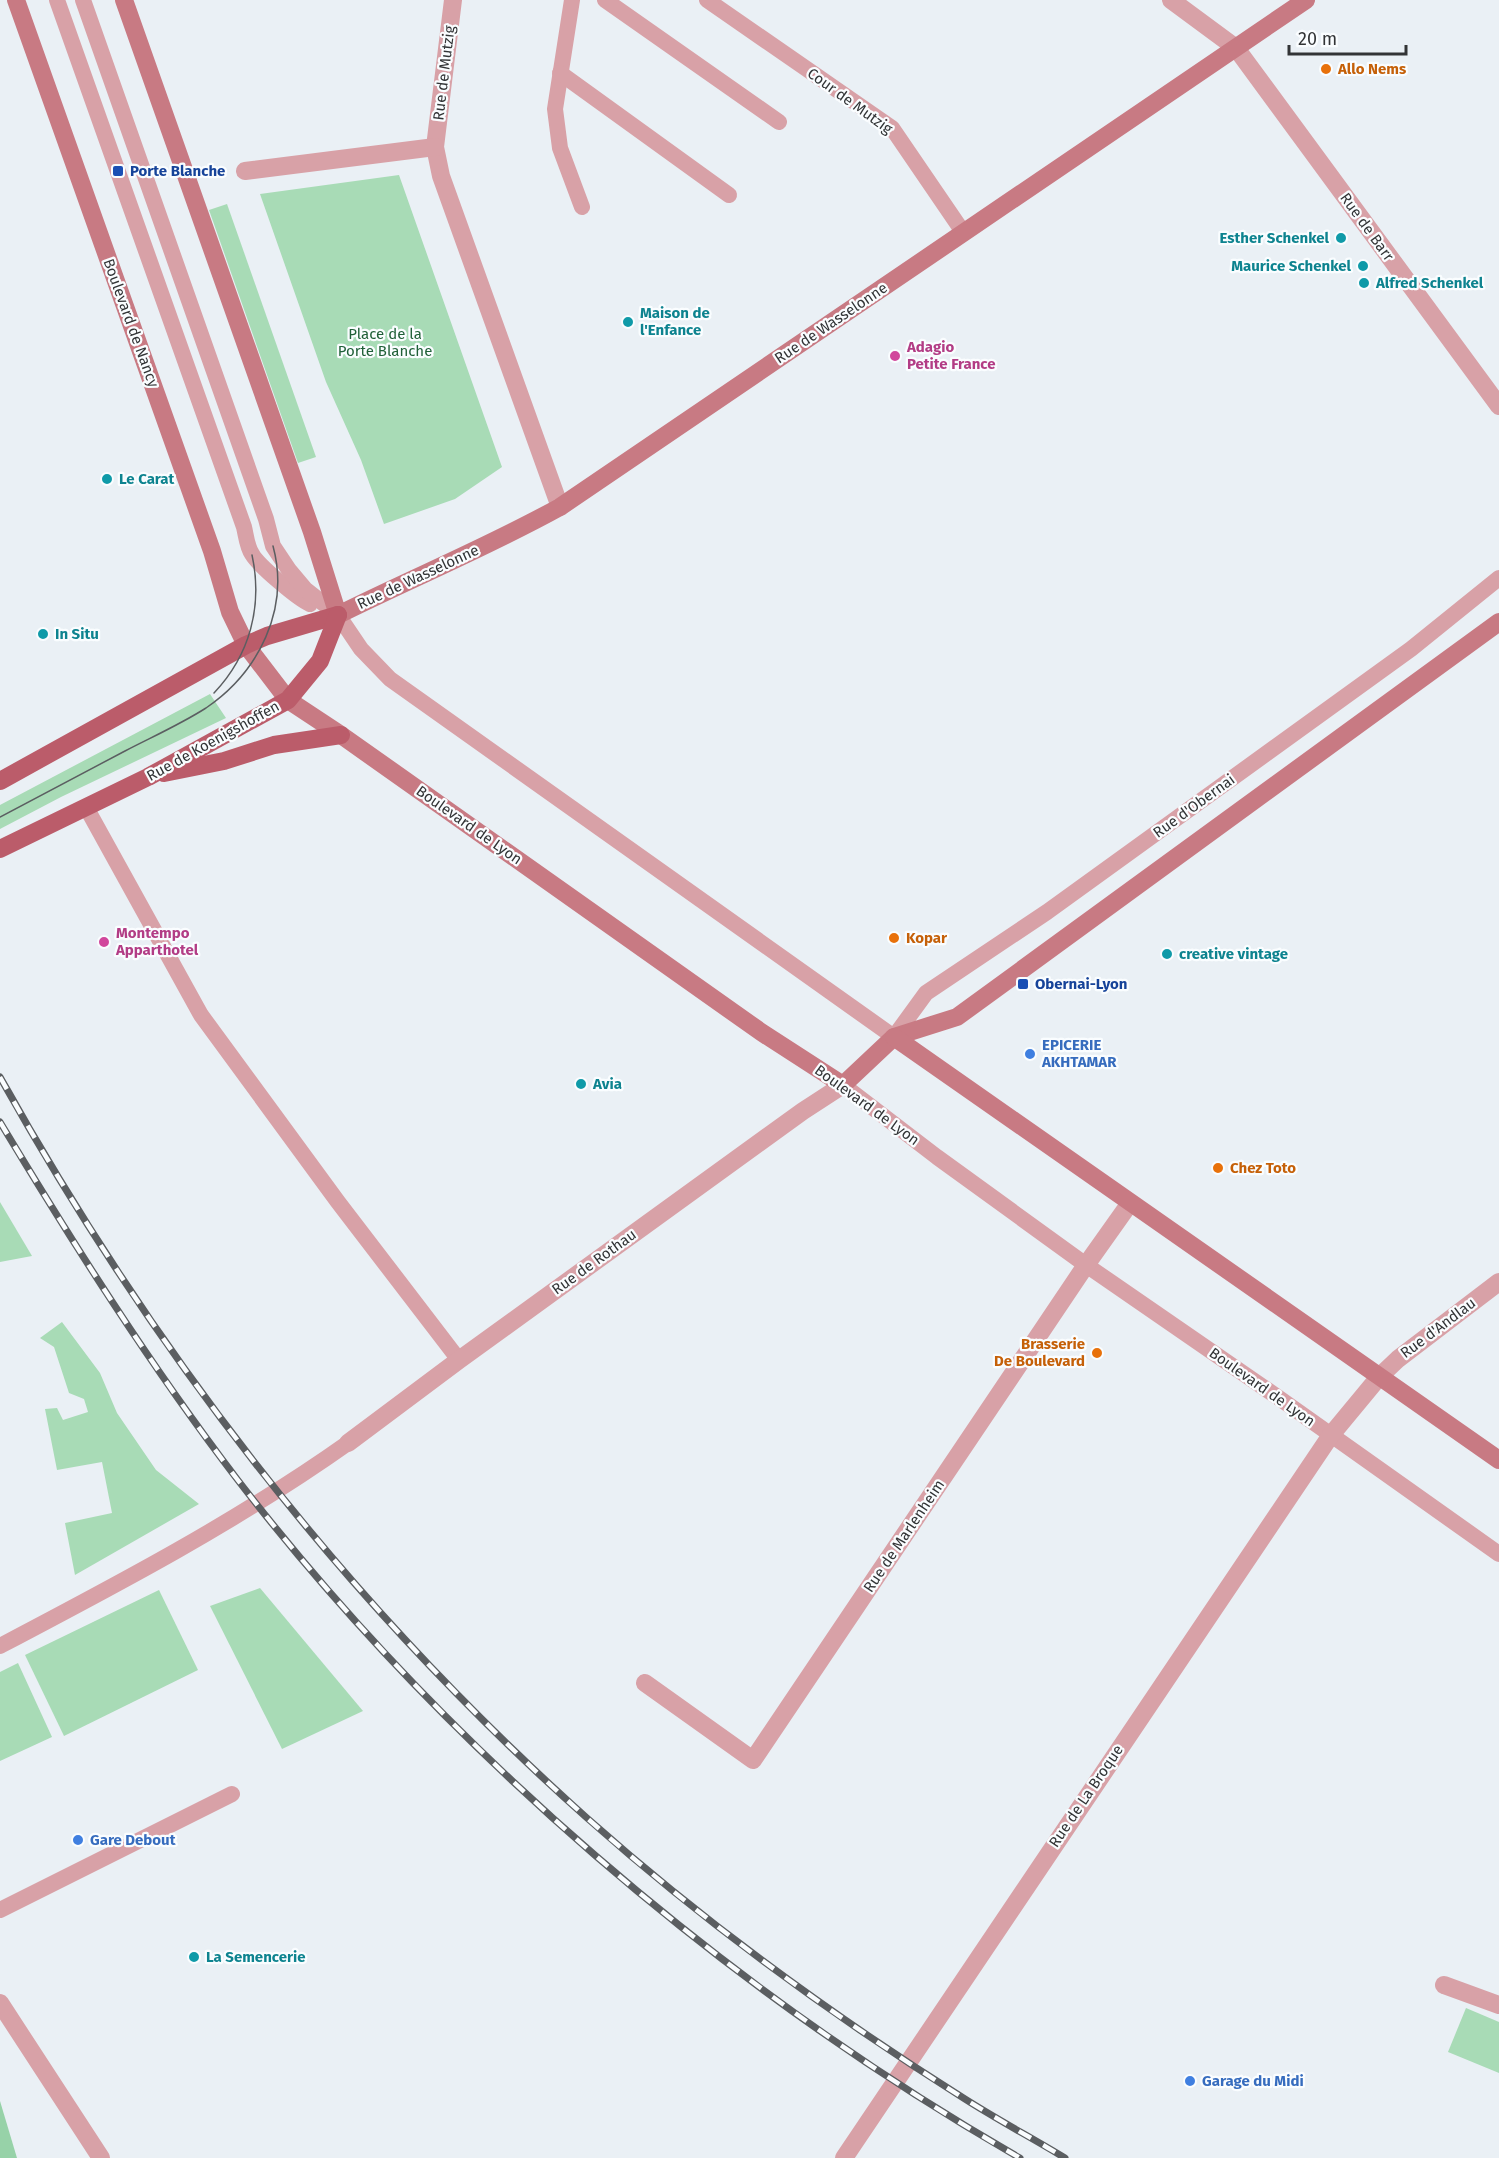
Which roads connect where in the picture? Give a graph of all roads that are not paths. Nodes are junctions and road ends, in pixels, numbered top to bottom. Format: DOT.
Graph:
graph roads {
  1 [pos="16,0"];
  2 [pos="57,0"];
  3 [pos="82,0"];
  4 [pos="124,0"];
  5 [pos="453,0"];
  6 [pos="572,0"];
  7 [pos="605,0"];
  8 [pos="707,0"];
  9 [pos="1171,0"];
  10 [pos="1305,0"];
  11 [pos="1236,48"];
  12 [pos="560,73"];
  13 [pos="779,122"];
  14 [pos="435,147"];
  15 [pos="245,171"];
  16 [pos="729,195"];
  17 [pos="582,207"];
  18 [pos="963,232"];
  19 [pos="1499,406"];
  20 [pos="560,507"];
  21 [pos="1499,578"];
  22 [pos="338,615"];
  23 [pos="1499,622"];
  24 [pos="246,645"];
  25 [pos="288,700"];
  26 [pos="341,735"];
  27 [pos="148,777"];
  28 [pos="0,781"];
  29 [pos="86,807"];
  30 [pos="0,849"];
  31 [pos="894,1037"];
  32 [pos="843,1085"];
  33 [pos="1130,1203"];
  34 [pos="1086,1265"];
  35 [pos="1499,1282"];
  36 [pos="459,1360"];
  37 [pos="1379,1377"];
  38 [pos="1330,1435"];
  39 [pos="348,1443"];
  40 [pos="1499,1460"];
  41 [pos="1499,1554"];
  42 [pos="0,1646"];
  43 [pos="645,1683"];
  44 [pos="232,1794"];
  45 [pos="0,1910"];
  46 [pos="1444,1985"];
  47 [pos="0,2004"];
  48 [pos="1499,2005"];
  49 [pos="101,2158"];
  50 [pos="844,2158"];
  1 -- 24 [label="main road, Boulevard de Nancy"];
  2 -- 22 [label="lane"];
  3 -- 22 [label="lane"];
  4 -- 22 [label="main road"];
  5 -- 14 [label="street, Rue de Mutzig"];
  6 -- 12 [label="lane"];
  7 -- 13 [label="lane"];
  8 -- 18 [label="lane, Cour de Mutzig"];
  9 -- 11 [label="street, Rue de Barr"];
  10 -- 11 [label="main road, Rue de Wasselonne"];
  11 -- 18 [label="main road, Rue de Wasselonne"];
  11 -- 19 [label="street, Rue de Barr"];
  12 -- 16 [label="lane"];
  12 -- 17 [label="lane"];
  14 -- 15 [label="street"];
  14 -- 20 [label="street"];
  18 -- 20 [label="main road, Rue de Wasselonne"];
  20 -- 22 [label="main road, Rue de Wasselonne"];
  21 -- 31 [label="lane, Rue d'Obernai"];
  22 -- 24 [label="main road"];
  22 -- 25 [label="main road, Rue de Koenigshoffen"];
  22 -- 31 [label="lane"];
  23 -- 31 [label="main road, Rue d'Obernai"];
  24 -- 25 [label="main road, Boulevard de Lyon"];
  24 -- 28 [label="main road"];
  25 -- 26 [label="main road, Boulevard de Lyon"];
  25 -- 27 [label="main road, Rue de Koenigshoffen"];
  26 -- 27 [label="main road"];
  26 -- 32 [label="main road, Boulevard de Lyon"];
  27 -- 29 [label="main road, Rue de Koenigshoffen"];
  29 -- 30 [label="main road, Rue de Koenigshoffen"];
  29 -- 36 [label="lane"];
  31 -- 32 [label="main road, Rue d'Obernai"];
  31 -- 33 [label="main road"];
  32 -- 34 [label="lane, Boulevard de Lyon"];
  32 -- 36 [label="street, Rue de Rothau"];
  33 -- 34 [label="street, Rue de Marlenheim"];
  33 -- 37 [label="main road"];
  34 -- 38 [label="lane, Boulevard de Lyon"];
  34 -- 43 [label="street, Rue de Marlenheim"];
  35 -- 37 [label="street, Rue d'Andlau"];
  36 -- 39 [label="street, Rue de Rothau"];
  37 -- 38 [label="street, Rue d'Andlau"];
  37 -- 40 [label="main road"];
  38 -- 41 [label="lane, Boulevard de Lyon"];
  38 -- 50 [label="street, Rue de La Broque"];
  39 -- 42 [label="lane"];
  44 -- 45 [label="lane"];
  46 -- 48 [label="street"];
  47 -- 49 [label="street"];
}
